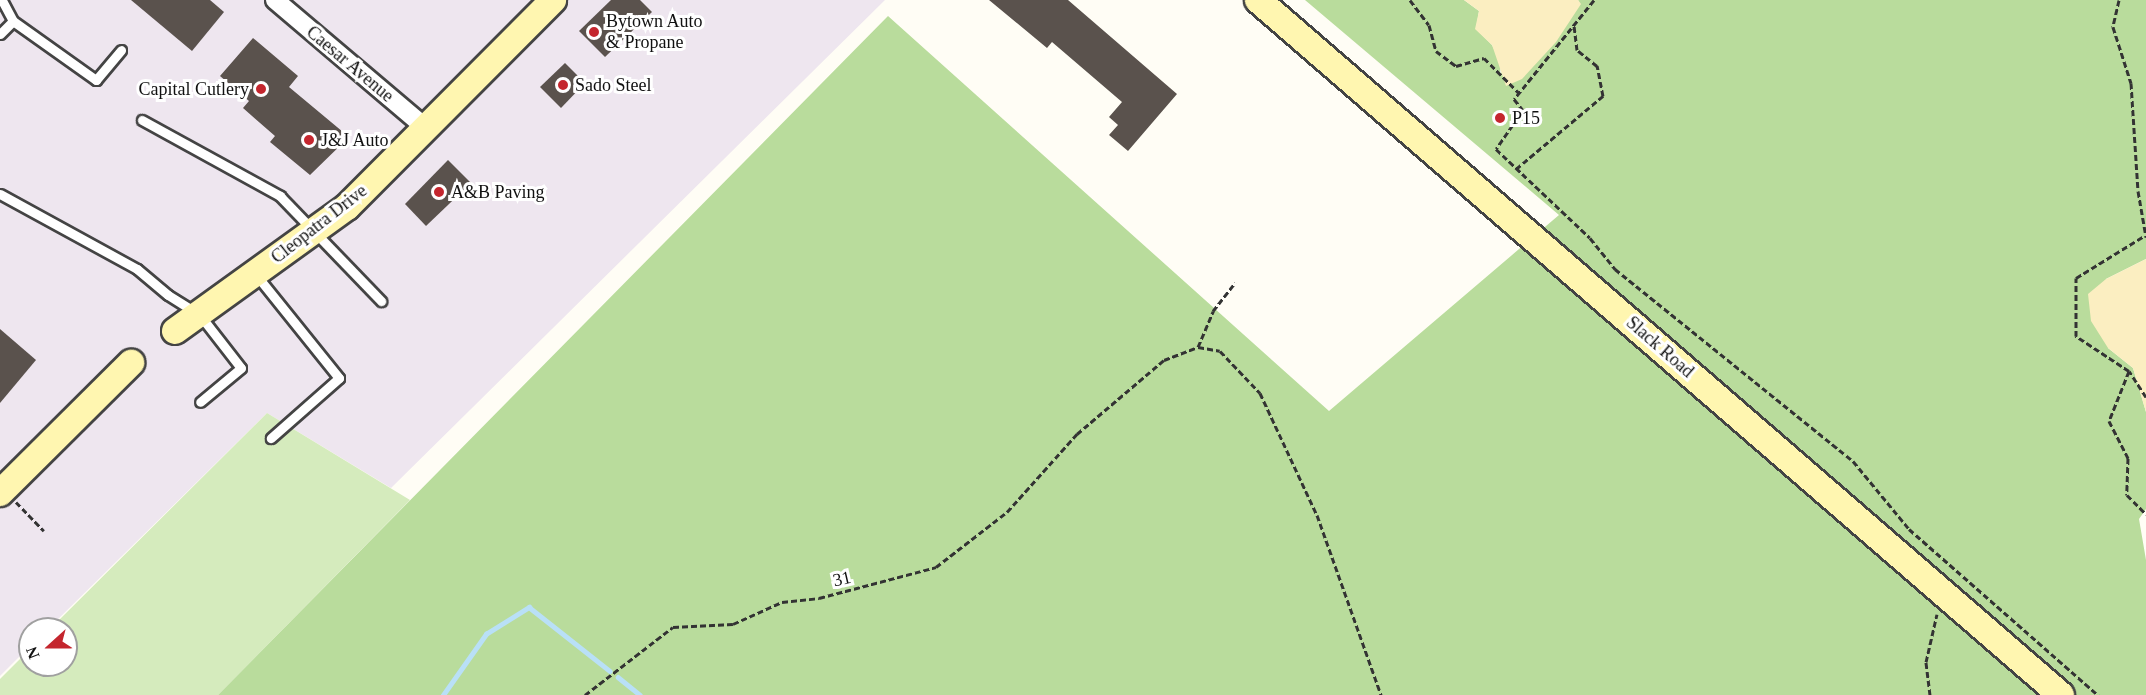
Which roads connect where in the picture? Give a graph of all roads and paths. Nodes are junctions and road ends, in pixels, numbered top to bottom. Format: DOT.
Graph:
graph roads {
  1 [pos="2,0"];
  2 [pos="275,0"];
  3 [pos="553,0"];
  4 [pos="1258,0"];
  5 [pos="1410,0"];
  6 [pos="1594,0"];
  7 [pos="2119,0"];
  8 [pos="13,21"];
  9 [pos="1574,25"];
  10 [pos="0,34"];
  11 [pos="121,50"];
  12 [pos="1519,93"];
  13 [pos="142,120"];
  14 [pos="426,128"];
  15 [pos="1516,169"];
  16 [pos="0,194"];
  17 [pos="316,230"];
  18 [pos="2145,236"];
  19 [pos="255,274"];
  20 [pos="1235,283"];
  21 [pos="381,302"];
  22 [pos="199,314"];
  23 [pos="175,331"];
  24 [pos="1198,347"];
  25 [pos="131,363"];
  26 [pos="2130,371"];
  27 [pos="2146,397"];
  28 [pos="200,402"];
  29 [pos="271,438"];
  30 [pos="2,492"];
  31 [pos="2146,514"];
  32 [pos="44,531"];
  33 [pos="1942,592"];
  34 [pos="585,695"];
  35 [pos="1381,695"];
  36 [pos="1930,695"];
  37 [pos="2061,695"];
  38 [pos="2098,695"];
  1 -- 8 [label="lane"];
  2 -- 14 [label="street, Caesar Avenue"];
  3 -- 14 [label="street, Cleopatra Drive"];
  4 -- 33 [label="street, Slack Road"];
  5 -- 12 [label="path"];
  6 -- 9 [label="path"];
  7 -- 18 [label="path"];
  8 -- 10 [label="lane"];
  8 -- 11 [label="lane"];
  9 -- 12 [label="path"];
  9 -- 15 [label="path"];
  12 -- 15 [label="path"];
  13 -- 17 [label="lane"];
  14 -- 17 [label="street, Cleopatra Drive"];
  15 -- 38 [label="path"];
  16 -- 22 [label="lane"];
  17 -- 19 [label="street, Cleopatra Drive"];
  17 -- 21 [label="lane"];
  18 -- 26 [label="path"];
  19 -- 22 [label="street, Cleopatra Drive"];
  19 -- 29 [label="lane"];
  20 -- 24 [label="path"];
  22 -- 23 [label="street, Cleopatra Drive"];
  22 -- 28 [label="lane"];
  24 -- 34 [label="path, 31"];
  24 -- 35 [label="path"];
  25 -- 30 [label="street"];
  26 -- 27 [label="path"];
  26 -- 31 [label="path"];
  30 -- 32 [label="path"];
  33 -- 36 [label="path"];
  33 -- 37 [label="street, Slack Road"];
}
